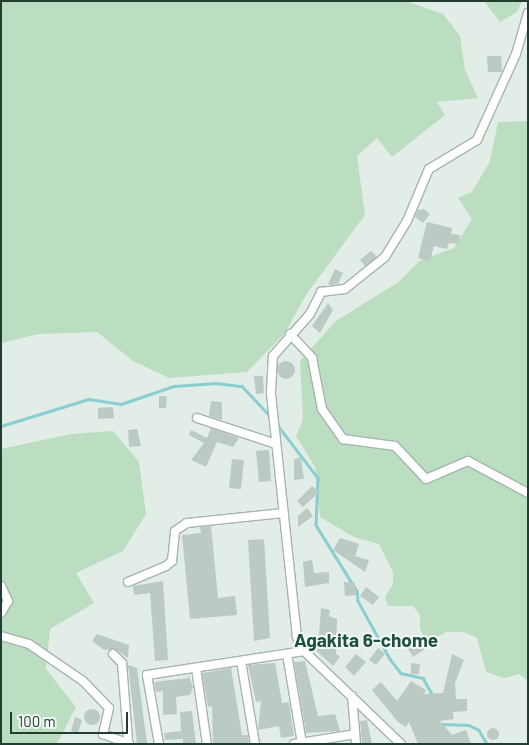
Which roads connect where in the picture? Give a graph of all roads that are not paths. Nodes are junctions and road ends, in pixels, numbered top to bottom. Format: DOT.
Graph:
graph roads {
  1 [pos="528,12"];
  2 [pos="290,334"];
  3 [pos="197,418"];
  4 [pos="276,444"];
  5 [pos="528,493"];
  6 [pos="283,512"];
  7 [pos="128,582"];
  8 [pos="1,586"];
  9 [pos="1,613"];
  10 [pos="1,636"];
  11 [pos="304,651"];
  12 [pos="113,654"];
  13 [pos="287,654"];
  14 [pos="241,661"];
  15 [pos="196,668"];
  16 [pos="352,696"];
  17 [pos="355,734"];
  18 [pos="128,742"];
  19 [pos="300,743"];
  20 [pos="159,744"];
  21 [pos="207,744"];
  22 [pos="255,744"];
  23 [pos="356,744"];
  24 [pos="400,744"];
  1 -- 2 [label="street"];
  2 -- 4 [label="street"];
  2 -- 5 [label="street"];
  3 -- 4 [label="street"];
  4 -- 6 [label="street"];
  6 -- 7 [label="street"];
  6 -- 11 [label="street"];
  8 -- 9 [label="street"];
  10 -- 18 [label="street"];
  11 -- 13 [label="street"];
  11 -- 16 [label="street"];
  12 -- 18 [label="street"];
  13 -- 14 [label="street"];
  13 -- 19 [label="street"];
  14 -- 15 [label="street"];
  14 -- 22 [label="street"];
  15 -- 20 [label="street"];
  15 -- 21 [label="street"];
  16 -- 17 [label="street"];
  16 -- 24 [label="street"];
  17 -- 19 [label="street"];
  17 -- 23 [label="street"];
}
